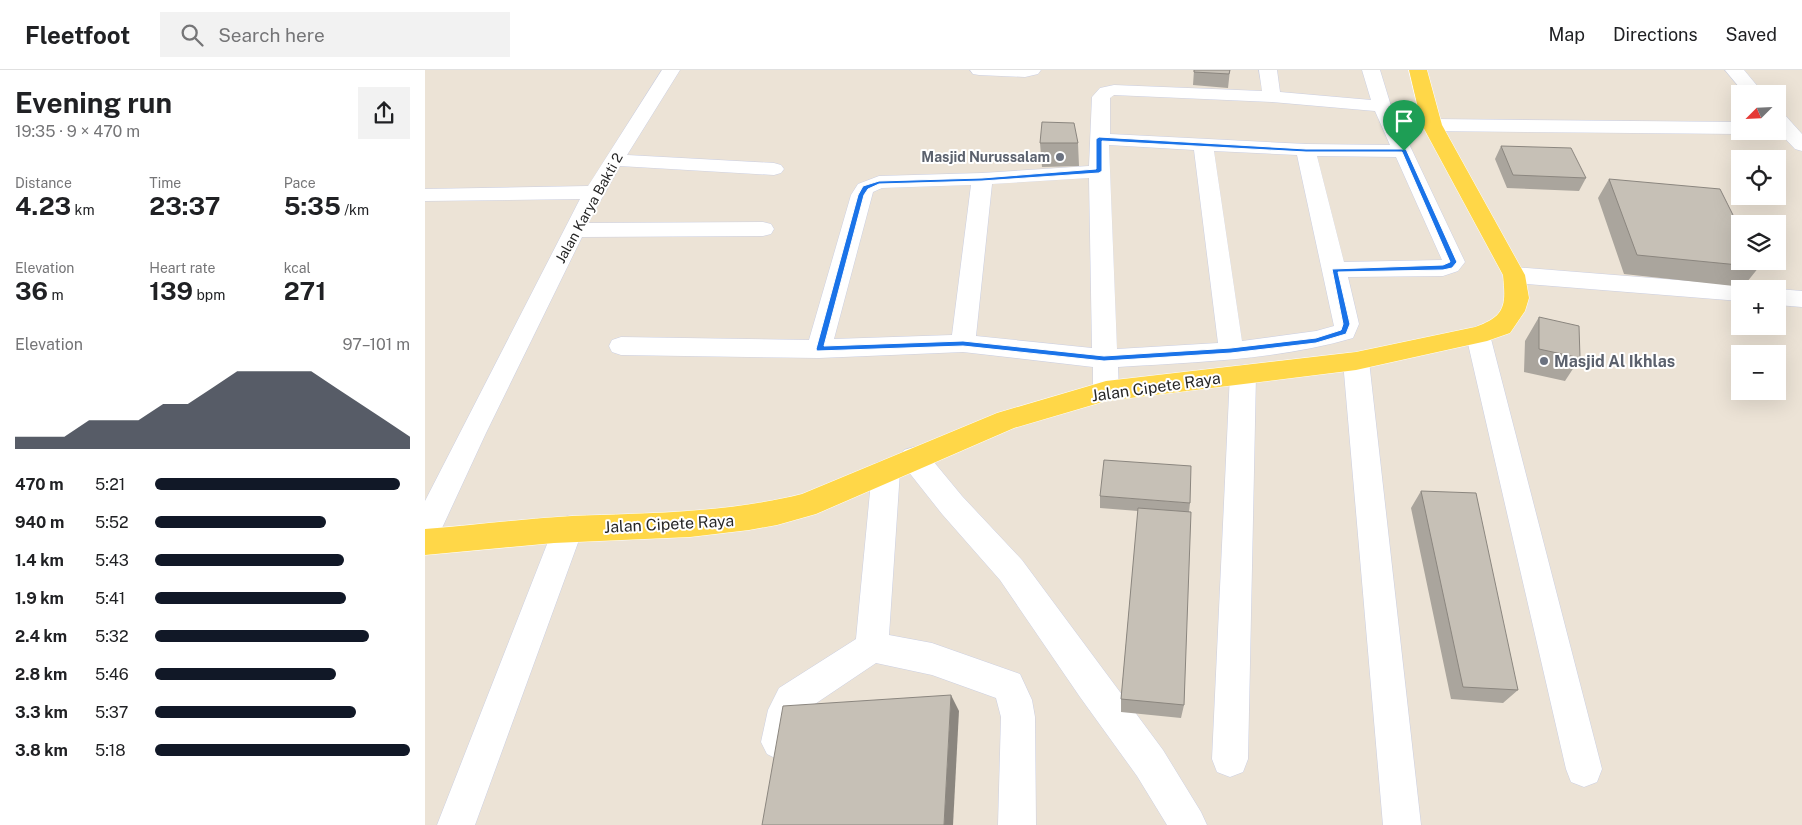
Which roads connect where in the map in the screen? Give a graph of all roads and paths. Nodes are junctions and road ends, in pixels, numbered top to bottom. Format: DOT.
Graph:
graph roads {
  1 [pos="671,70"];
  2 [pos="979,70"];
  3 [pos="1032,70"];
  4 [pos="1268,70"];
  5 [pos="1371,70"];
  6 [pos="1418,70"];
  7 [pos="1734,70"];
  8 [pos="1747,85"];
  9 [pos="1272,97"];
  10 [pos="1382,106"];
  11 [pos="1432,125"];
  12 [pos="1786,125"];
  13 [pos="1731,128"];
  14 [pos="1099,139"];
  15 [pos="1203,145"];
  16 [pos="1802,145"];
  17 [pos="1306,150"];
  18 [pos="1404,151"];
  19 [pos="615,160"];
  20 [pos="774,170"];
  21 [pos="1099,171"];
  22 [pos="982,179"];
  23 [pos="594,192"];
  24 [pos="425,195"];
  25 [pos="763,229"];
  26 [pos="574,230"];
  27 [pos="1335,270"];
  28 [pos="1514,275"];
  29 [pos="1731,292"];
  30 [pos="1786,298"];
  31 [pos="1802,299"];
  32 [pos="1478,335"];
  33 [pos="963,343"];
  34 [pos="621,346"];
  35 [pos="819,349"];
  36 [pos="1104,359"];
  37 [pos="1357,361"];
  38 [pos="1237,362"];
  39 [pos="1106,391"];
  40 [pos="900,465"];
  41 [pos="568,529"];
  42 [pos="425,532"];
  43 [pos="425,542"];
  44 [pos="872,647"];
  45 [pos="1229,759"];
  46 [pos="775,768"];
  47 [pos="1584,770"];
  48 [pos="456,825"];
  49 [pos="1017,825"];
  50 [pos="1188,825"];
  51 [pos="1402,825"];
  1 -- 19 [label="street, Jalan Karya Bakti 2"];
  2 -- 3 [label="street"];
  4 -- 9 [label="street"];
  5 -- 10 [label="street"];
  6 -- 11 [label="main road, Jalan Cipete Raya"];
  7 -- 8 [label="street"];
  9 -- 10 [label="street"];
  9 -- 14 [label="street"];
  10 -- 18 [label="street"];
  11 -- 13 [label="street"];
  11 -- 28 [label="main road, Jalan Cipete Raya"];
  12 -- 16 [label="street"];
  14 -- 15 [label="street"];
  14 -- 21 [label="street"];
  15 -- 17 [label="street"];
  15 -- 38 [label="street"];
  17 -- 18 [label="street"];
  17 -- 27 [label="street"];
  18 -- 27 [label="street"];
  19 -- 20 [label="street"];
  19 -- 23 [label="street, Jalan Karya Bakti 2"];
  21 -- 22 [label="street"];
  21 -- 36 [label="street"];
  22 -- 33 [label="street"];
  22 -- 35 [label="street"];
  23 -- 24 [label="street"];
  23 -- 26 [label="street, Jalan Karya Bakti 2"];
  25 -- 26 [label="street"];
  26 -- 42 [label="street, Jalan Karya Bakti 2"];
  27 -- 38 [label="street"];
  28 -- 29 [label="street"];
  28 -- 32 [label="main road, Jalan Cipete Raya"];
  30 -- 31 [label="street"];
  32 -- 37 [label="main road, Jalan Cipete Raya"];
  32 -- 47 [label="street"];
  33 -- 35 [label="street"];
  33 -- 36 [label="street"];
  34 -- 35 [label="street"];
  36 -- 38 [label="street"];
  36 -- 39 [label="street"];
  37 -- 38 [label="main road, Jalan Cipete Raya"];
  37 -- 51 [label="street"];
  38 -- 39 [label="main road, Jalan Cipete Raya"];
  38 -- 45 [label="street"];
  39 -- 40 [label="main road, Jalan Cipete Raya"];
  40 -- 41 [label="main road, Jalan Cipete Raya"];
  40 -- 44 [label="street"];
  40 -- 50 [label="street"];
  41 -- 43 [label="main road, Jalan Cipete Raya"];
  41 -- 48 [label="street"];
  44 -- 46 [label="street"];
  44 -- 49 [label="street"];
}
